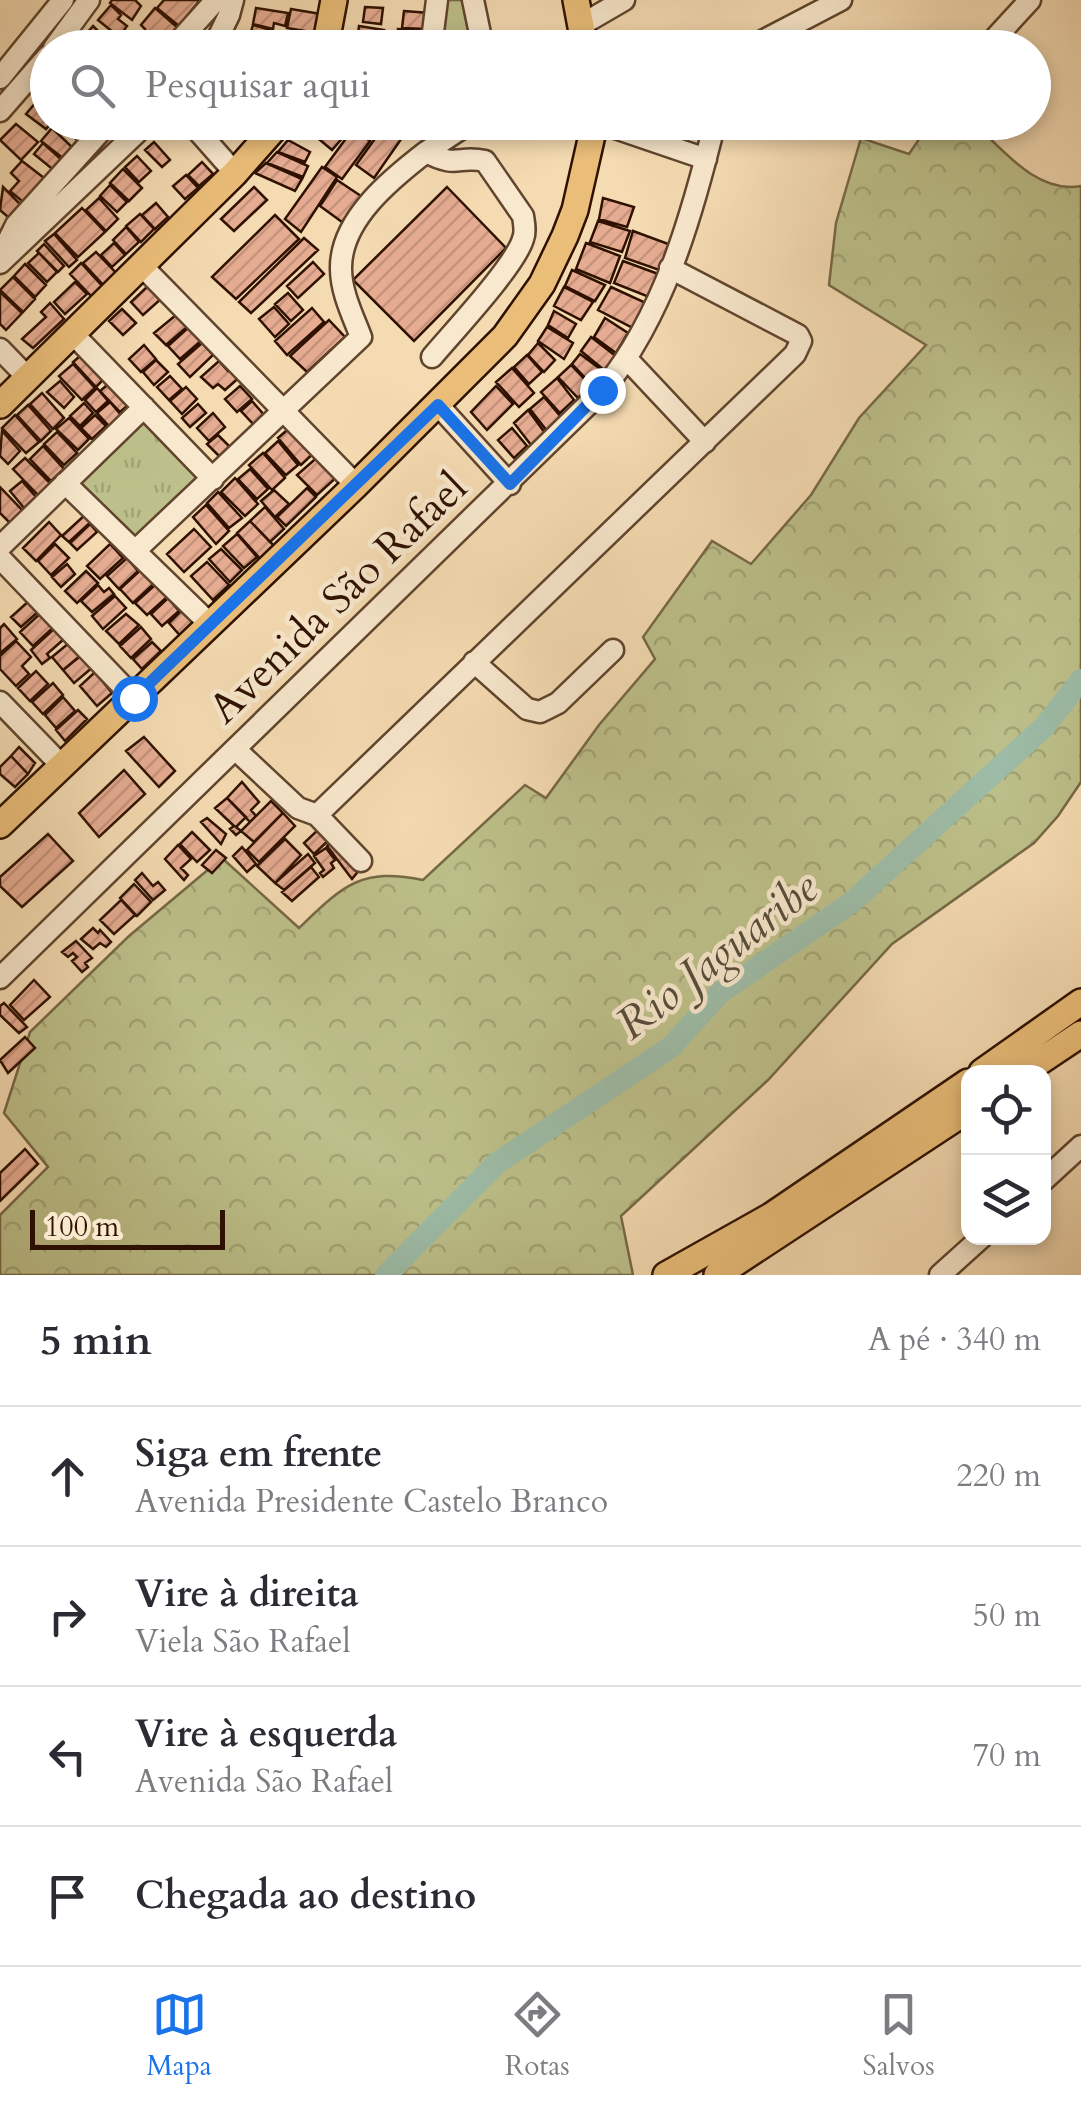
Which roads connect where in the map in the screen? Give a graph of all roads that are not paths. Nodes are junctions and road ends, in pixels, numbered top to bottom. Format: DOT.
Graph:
graph roads {
  1 [pos="63,0"];
  2 [pos="88,0"];
  3 [pos="216,0"];
  4 [pos="232,0"];
  5 [pos="334,0"];
  6 [pos="437,0"];
  7 [pos="473,0"];
  8 [pos="624,0"];
  9 [pos="840,0"];
  10 [pos="1030,0"];
  11 [pos="581,24"];
  12 [pos="39,30"];
  13 [pos="67,30"];
  14 [pos="190,30"];
  15 [pos="222,30"];
  16 [pos="328,30"];
  17 [pos="433,30"];
  18 [pos="479,30"];
  19 [pos="783,30"];
  20 [pos="1002,30"];
  21 [pos="30,41"];
  22 [pos="30,77"];
  23 [pos="0,78"];
  24 [pos="0,111"];
  25 [pos="93,140"];
  26 [pos="129,140"];
  27 [pos="207,140"];
  28 [pos="264,140"];
  29 [pos="444,140"];
  30 [pos="601,140"];
  31 [pos="650,140"];
  32 [pos="710,140"];
  33 [pos="426,152"];
  34 [pos="706,158"];
  35 [pos="236,172"];
  36 [pos="5,258"];
  37 [pos="142,266"];
  38 [pos="670,268"];
  39 [pos="73,334"];
  40 [pos="0,348"];
  41 [pos="432,358"];
  42 [pos="628,360"];
  43 [pos="28,378"];
  44 [pos="0,405"];
  45 [pos="438,405"];
  46 [pos="144,407"];
  47 [pos="283,411"];
  48 [pos="705,442"];
  49 [pos="213,479"];
  50 [pos="66,483"];
  51 [pos="510,484"];
  52 [pos="356,486"];
  53 [pos="0,548"];
  54 [pos="135,551"];
  55 [pos="0,558"];
  56 [pos="211,625"];
  57 [pos="613,650"];
  58 [pos="474,662"];
  59 [pos="134,698"];
  60 [pos="0,702"];
  61 [pos="236,749"];
  62 [pos="62,766"];
  63 [pos="317,815"];
  64 [pos="0,825"];
  65 [pos="361,860"];
  66 [pos="0,978"];
  67 [pos="1081,1002"];
  68 [pos="1081,1034"];
  69 [pos="1081,1044"];
  70 [pos="992,1065"];
  71 [pos="1034,1065"];
  72 [pos="1050,1065"];
  73 [pos="960,1112"];
  74 [pos="1080,1149"];
  75 [pos="1051,1174"];
  76 [pos="973,1245"];
  77 [pos="666,1275"];
  78 [pos="718,1275"];
  79 [pos="740,1275"];
  80 [pos="940,1275"];
  1 -- 12 [label="street"];
  2 -- 13 [label="street"];
  3 -- 14 [label="street"];
  4 -- 15 [label="street"];
  5 -- 16 [label="main road"];
  6 -- 17 [label="street"];
  7 -- 18 [label="street"];
  8 -- 11 [label="street"];
  9 -- 19 [label="street"];
  10 -- 20 [label="street"];
  21 -- 23 [label="street"];
  22 -- 24 [label="street"];
  25 -- 36 [label="street"];
  26 -- 36 [label="street"];
  27 -- 35 [label="street"];
  28 -- 35 [label="main road"];
  29 -- 33 [label="street"];
  30 -- 45 [label="main road"];
  31 -- 34 [label="street"];
  32 -- 34 [label="street, Avenida São Rafael"];
  33 -- 41 [label="street"];
  33 -- 47 [label="street"];
  34 -- 38 [label="street, Avenida São Rafael"];
  35 -- 37 [label="main road"];
  37 -- 39 [label="main road"];
  37 -- 47 [label="street"];
  38 -- 42 [label="street, Avenida São Rafael"];
  38 -- 48 [label="street"];
  39 -- 43 [label="main road"];
  39 -- 46 [label="street"];
  40 -- 43 [label="street"];
  42 -- 48 [label="street"];
  42 -- 51 [label="street, Avenida São Rafael"];
  43 -- 44 [label="main road"];
  45 -- 51 [label="street"];
  45 -- 52 [label="main road"];
  46 -- 49 [label="street"];
  46 -- 50 [label="street"];
  47 -- 49 [label="street"];
  47 -- 52 [label="street"];
  48 -- 58 [label="street"];
  49 -- 54 [label="street"];
  50 -- 53 [label="street"];
  50 -- 54 [label="street"];
  51 -- 61 [label="street, Avenida São Rafael"];
  52 -- 56 [label="main road"];
  54 -- 56 [label="street"];
  55 -- 59 [label="street"];
  56 -- 59 [label="main road"];
  57 -- 58 [label="street"];
  58 -- 63 [label="street"];
  59 -- 62 [label="main road"];
  60 -- 62 [label="street"];
  61 -- 63 [label="street"];
  61 -- 66 [label="street, Avenida São Rafael"];
  62 -- 64 [label="main road"];
  63 -- 65 [label="street"];
  67 -- 70 [label="main road"];
  68 -- 71 [label="main road"];
  69 -- 72 [label="street"];
  73 -- 77 [label="main road"];
  73 -- 78 [label="main road"];
  73 -- 79 [label="street"];
  74 -- 75 [label="street"];
  76 -- 80 [label="street"];
}
